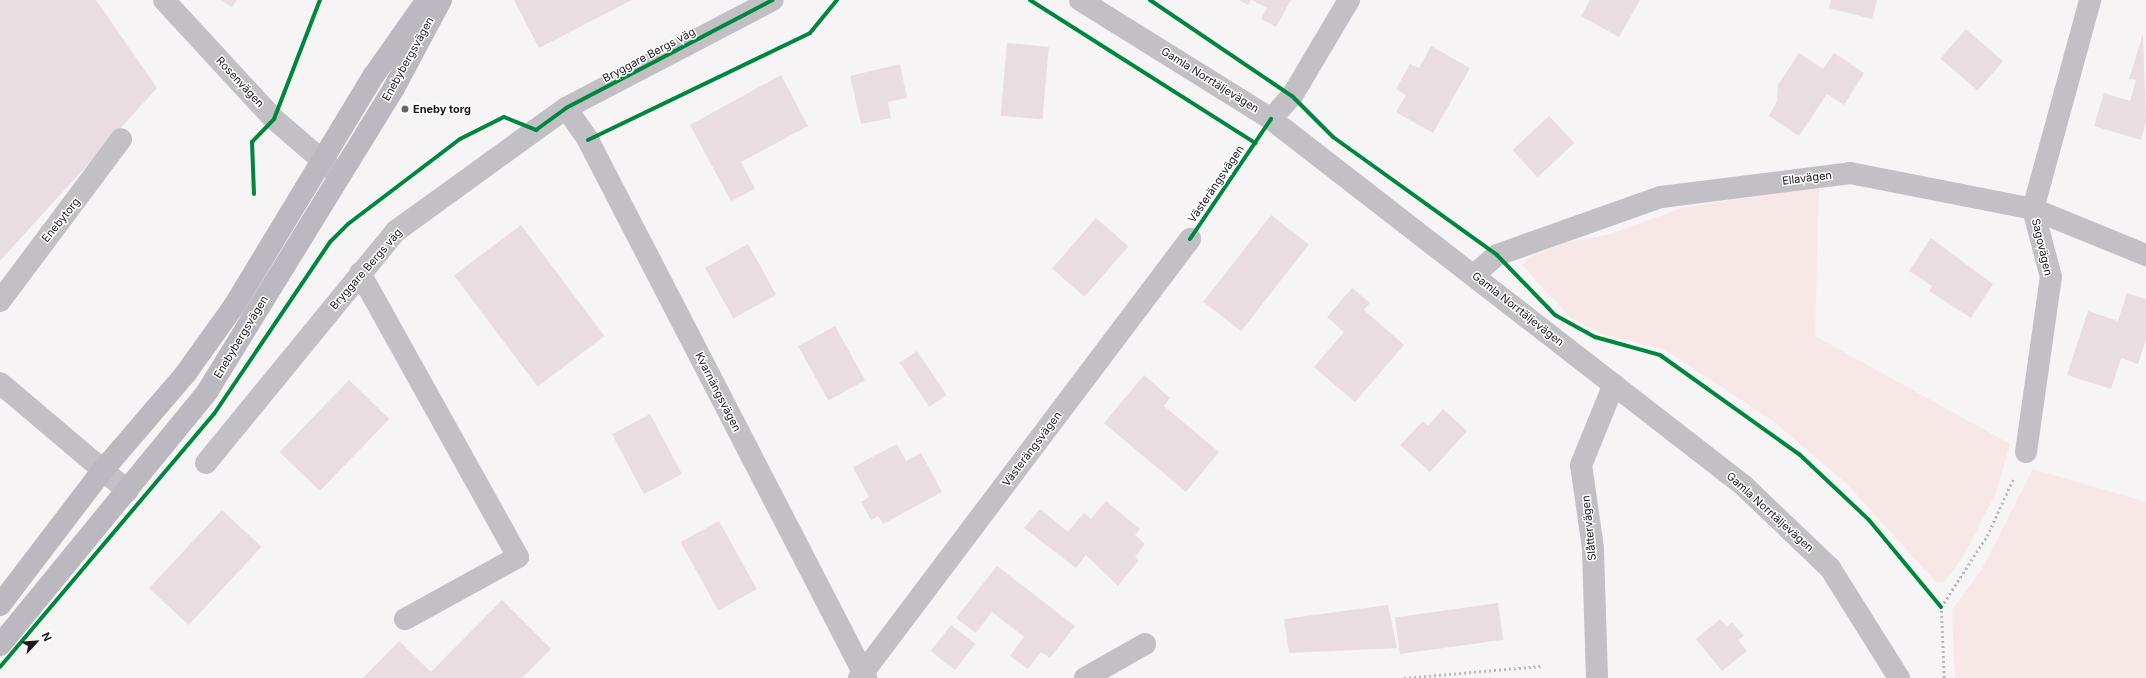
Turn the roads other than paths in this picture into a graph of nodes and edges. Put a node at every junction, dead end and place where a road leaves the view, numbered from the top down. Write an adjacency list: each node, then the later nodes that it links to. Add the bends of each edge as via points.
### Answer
1 (164, 0): 11 (street, Rosenvägen, via 274,119)
2 (427, 0): 11 (main road, Enebybergsvägen, via 374,75)
3 (441, 0): 12 (main road, Enebybergsvägen, via 394,88)
4 (773, 0): 8 (street, Bryggare Bergs väg)
5 (1080, 0): 9 (street, Gamla Norrtäljevägen)
6 (1349, 0): 9 (street, via 1292,96)
7 (2090, 0): 13 (street, Sagovägen)
8 (566, 108): 16 (street, Bryggare Bergs väg, via 396,231); 29 (street, Kvarnängsvägen, via 588,140)
9 (1271, 119): 17 (street, Gamla Norrtäljevägen)
10 (121, 139): 18 (street, Enebytorg)
11 (321, 160): 12 (street, Rosenvägen); 23 (main road, Enebybergsvägen, via 234,306 186,373)
12 (338, 175): 24 (main road, Enebybergsvägen, via 207,392)
13 (2033, 209): 15 (street, Ellavägen); 17 (street, Ellavägen, via 1850,173 1661,197 1497,256); 21 (street, Sagovägen, via 2051,277)
14 (1190, 239): 29 (street, Västerängsvägen)
15 (2146, 255)
16 (360, 273): 22 (street, Bryggare Bergs väg); 26 (street, via 518,557)
17 (1474, 275): 20 (street, Gamla Norrtäljevägen)
18 (0, 301)
19 (0, 382): 23 (street)
20 (1614, 384): 31 (street, Slåttervägen, via 1581,465 1593,548); 32 (street, Gamla Norrtäljevägen, via 1743,485 1830,568)
21 (2026, 452)
22 (206, 463)
23 (103, 470): 24 (street); 25 (main road, Enebybergsvägen)
24 (128, 491): 28 (main road, Enebybergsvägen)
25 (0, 605)
26 (405, 619)
27 (1145, 644): 30 (street)
28 (0, 645)
29 (863, 676)
30 (1085, 678)
31 (1597, 678)
32 (1899, 678)

